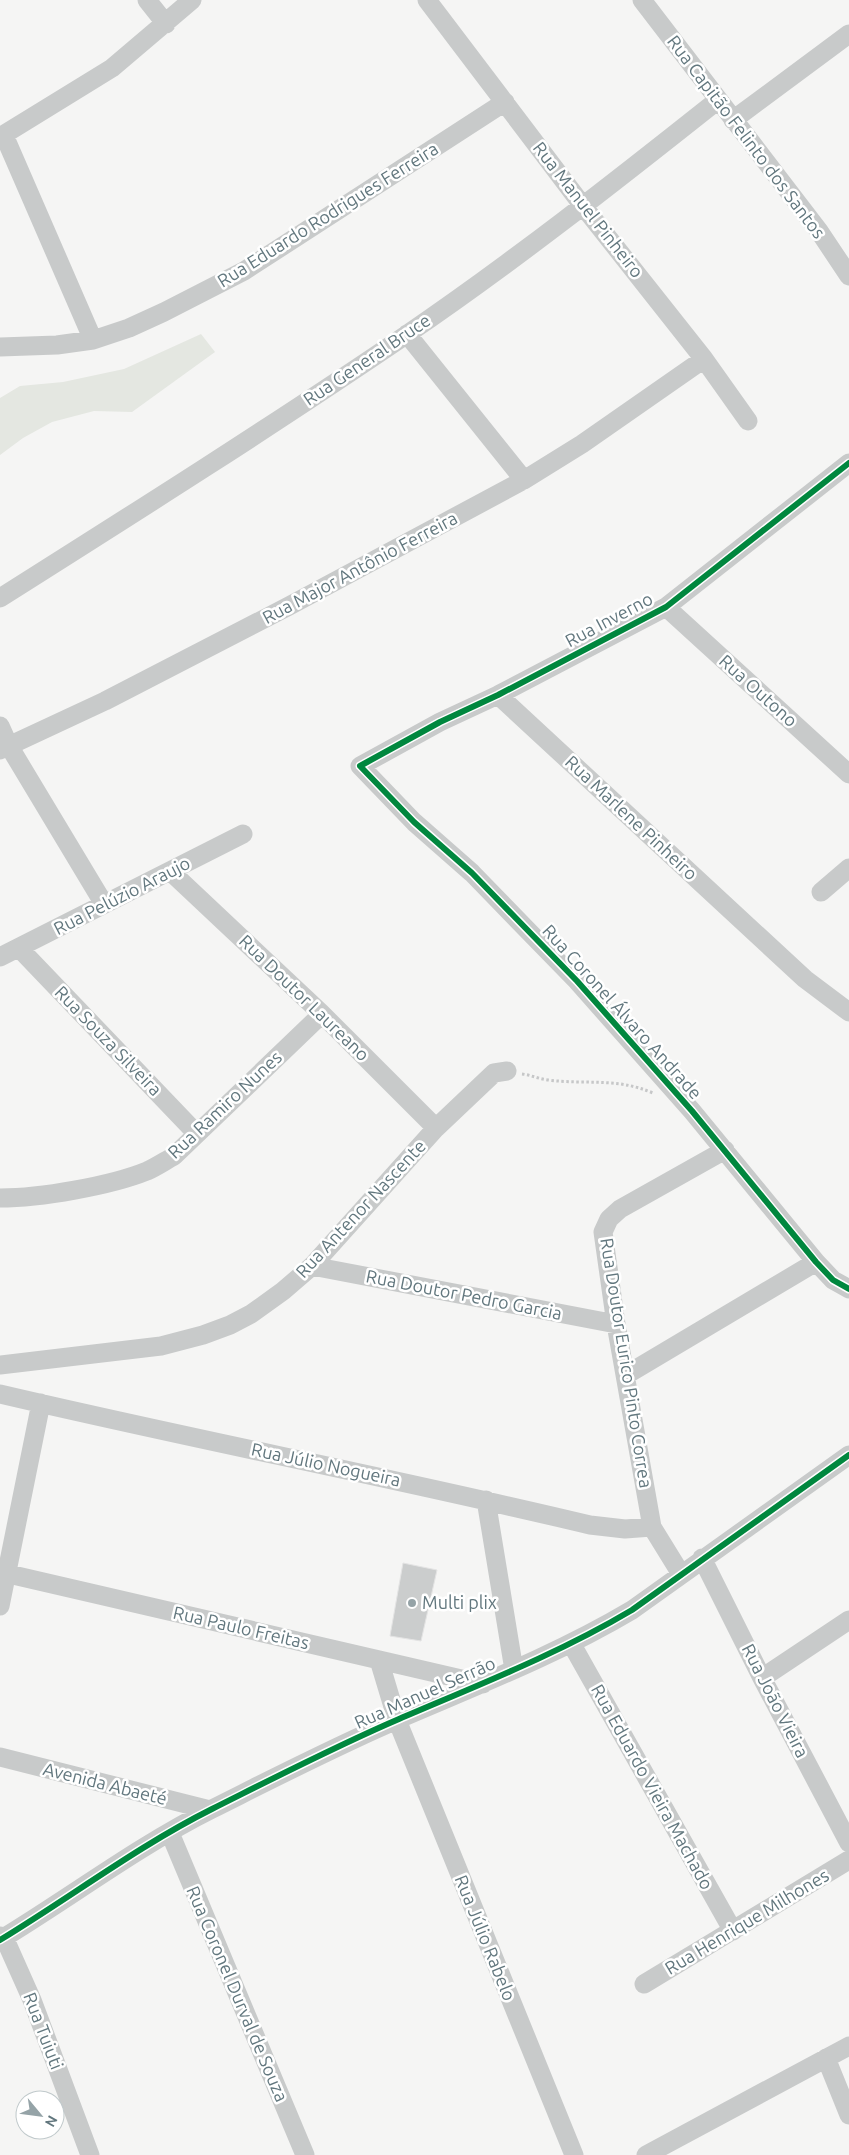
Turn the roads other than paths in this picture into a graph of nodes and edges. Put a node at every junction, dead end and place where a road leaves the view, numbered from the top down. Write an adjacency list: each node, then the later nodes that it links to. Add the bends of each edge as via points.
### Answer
1 (147, 0): 5 (street)
2 (192, 0): 5 (street)
3 (427, 0): 8 (street, Rua Manuel Pinheiro)
4 (642, 0): 7 (street, Rua Capitão Felinto dos Santos)
5 (166, 24): 10 (street, via 112,68)
6 (849, 34): 9 (street)
7 (718, 100): 9 (street, Rua Capitão Felinto dos Santos); 11 (street, Rua General Bruce)
8 (505, 102): 11 (street, Rua Manuel Pinheiro); 14 (street, Rua Eduardo Rodrigues Ferreira, via 244,271 156,316)
9 (733, 120): 12 (street, Rua Capitão Felinto dos Santos, via 819,231)
10 (2, 136): 14 (street)
11 (583, 206): 13 (street, Rua General Bruce); 16 (street, Rua Manuel Pinheiro)
12 (849, 276)
13 (407, 334): 19 (street); 20 (street, Rua General Bruce)
14 (93, 340): 15 (street, Rua Eduardo Rodrigues Ferreira)
15 (0, 347)
16 (704, 359): 17 (street, Rua Manuel Pinheiro); 19 (street, Rua Major Antônio Ferreira)
17 (748, 421)
18 (849, 463): 21 (street, Rua Inverno)
19 (524, 480): 24 (street, Rua Major Antônio Ferreira, via 289,606 105,701)
20 (0, 598)
21 (666, 607): 22 (street, Rua Inverno); 26 (street, Rua Outono)
22 (498, 695): 25 (street, Rua Inverno, via 440,722); 34 (street, Rua Marlene Pinheiro, via 765,942)
23 (0, 726): 24 (street)
24 (5, 748): 31 (street)
25 (360, 766): 39 (street, Rua Coronel Álvaro Andrade, via 414,822 472,873 577,981)
26 (849, 774)
27 (243, 834): 29 (street, Rua Pelúzio Araujo)
28 (849, 868): 30 (street)
29 (170, 871): 31 (street, Rua Pelúzio Araujo); 35 (street, Rua Doutor Laureano)
30 (821, 892)
31 (104, 904): 32 (street, Rua Pelúzio Araujo)
32 (19, 948): 33 (street, Rua Pelúzio Araujo); 38 (street, Rua Souza Silveira)
33 (0, 957)
34 (849, 1012)
35 (322, 1014): 37 (street, Rua Doutor Laureano); 38 (street, Rua Ramiro Nunes)
36 (507, 1071): 37 (street, Rua Antenor Nascente, via 494,1073)
37 (436, 1128): 42 (street, Rua Antenor Nascente)
38 (197, 1134): 40 (street, Rua Ramiro Nunes, via 174,1156 147,1171 110,1183)
39 (725, 1150): 41 (street, Rua Coronel Álvaro Andrade); 44 (street, Rua Doutor Eurico Pinto Correa, via 620,1209 609,1219 603,1232)
40 (0, 1198)
41 (816, 1262): 43 (street, Rua Coronel Álvaro Andrade, via 833,1280); 46 (street)
42 (312, 1266): 44 (street, Rua Doutor Pedro Garcia); 45 (street, Rua Antenor Nascente, via 251,1314 203,1335 161,1346)
43 (849, 1289)
44 (616, 1324): 46 (street, Rua Doutor Eurico Pinto Correa)
45 (0, 1366)
46 (626, 1375): 51 (street, Rua Doutor Eurico Pinto Correa)
47 (0, 1394): 48 (street, Rua Júlio Nogueira)
48 (41, 1403): 50 (street, Rua Júlio Nogueira); 53 (street)
49 (849, 1455): 52 (street, Rua Manuel Serrão)
50 (486, 1500): 51 (street, Rua Júlio Nogueira, via 590,1525 626,1529); 59 (street)
51 (652, 1527): 54 (street, Rua Doutor Eurico Pinto Correa)
52 (702, 1558): 54 (street, Rua Manuel Serrão); 60 (street, Rua João Vieira)
53 (4, 1573): 55 (street); 58 (street, Rua Paulo Freitas)
54 (681, 1574): 57 (street, Rua Manuel Serrão, via 632,1610)
55 (0, 1606)
56 (849, 1620): 60 (street)
57 (572, 1643): 59 (street, Rua Manuel Serrão); 68 (street, Rua Eduardo Vieira Machado)
58 (379, 1660): 61 (street, Rua Paulo Freitas); 62 (street, Rua Júlio Rabelo)
59 (514, 1670): 61 (street, Rua Manuel Serrão)
60 (762, 1678): 66 (street, Rua João Vieira)
61 (482, 1684): 62 (street, Rua Manuel Serrão)
62 (397, 1720): 64 (street, Rua Manuel Serrão); 77 (street, Rua Júlio Rabelo)
63 (0, 1757): 64 (street, Avenida Abaeté)
64 (210, 1810): 65 (street, Rua Manuel Serrão)
65 (170, 1833): 69 (street, Rua Manuel Serrão); 76 (street, Rua Coronel Durval de Souza)
66 (849, 1843)
67 (849, 1860): 68 (street, Rua Henrique Milhones)
68 (733, 1931): 70 (street, Rua Henrique Milhones)
69 (1, 1938): 75 (street, Rua Tuiuti, via 32,2000)
70 (644, 1984)
71 (849, 2046): 72 (street)
72 (826, 2058): 73 (street); 74 (street)
73 (849, 2115)
74 (680, 2147): 78 (street)
75 (90, 2155)
76 (305, 2155)
77 (574, 2155)
78 (646, 2155)

